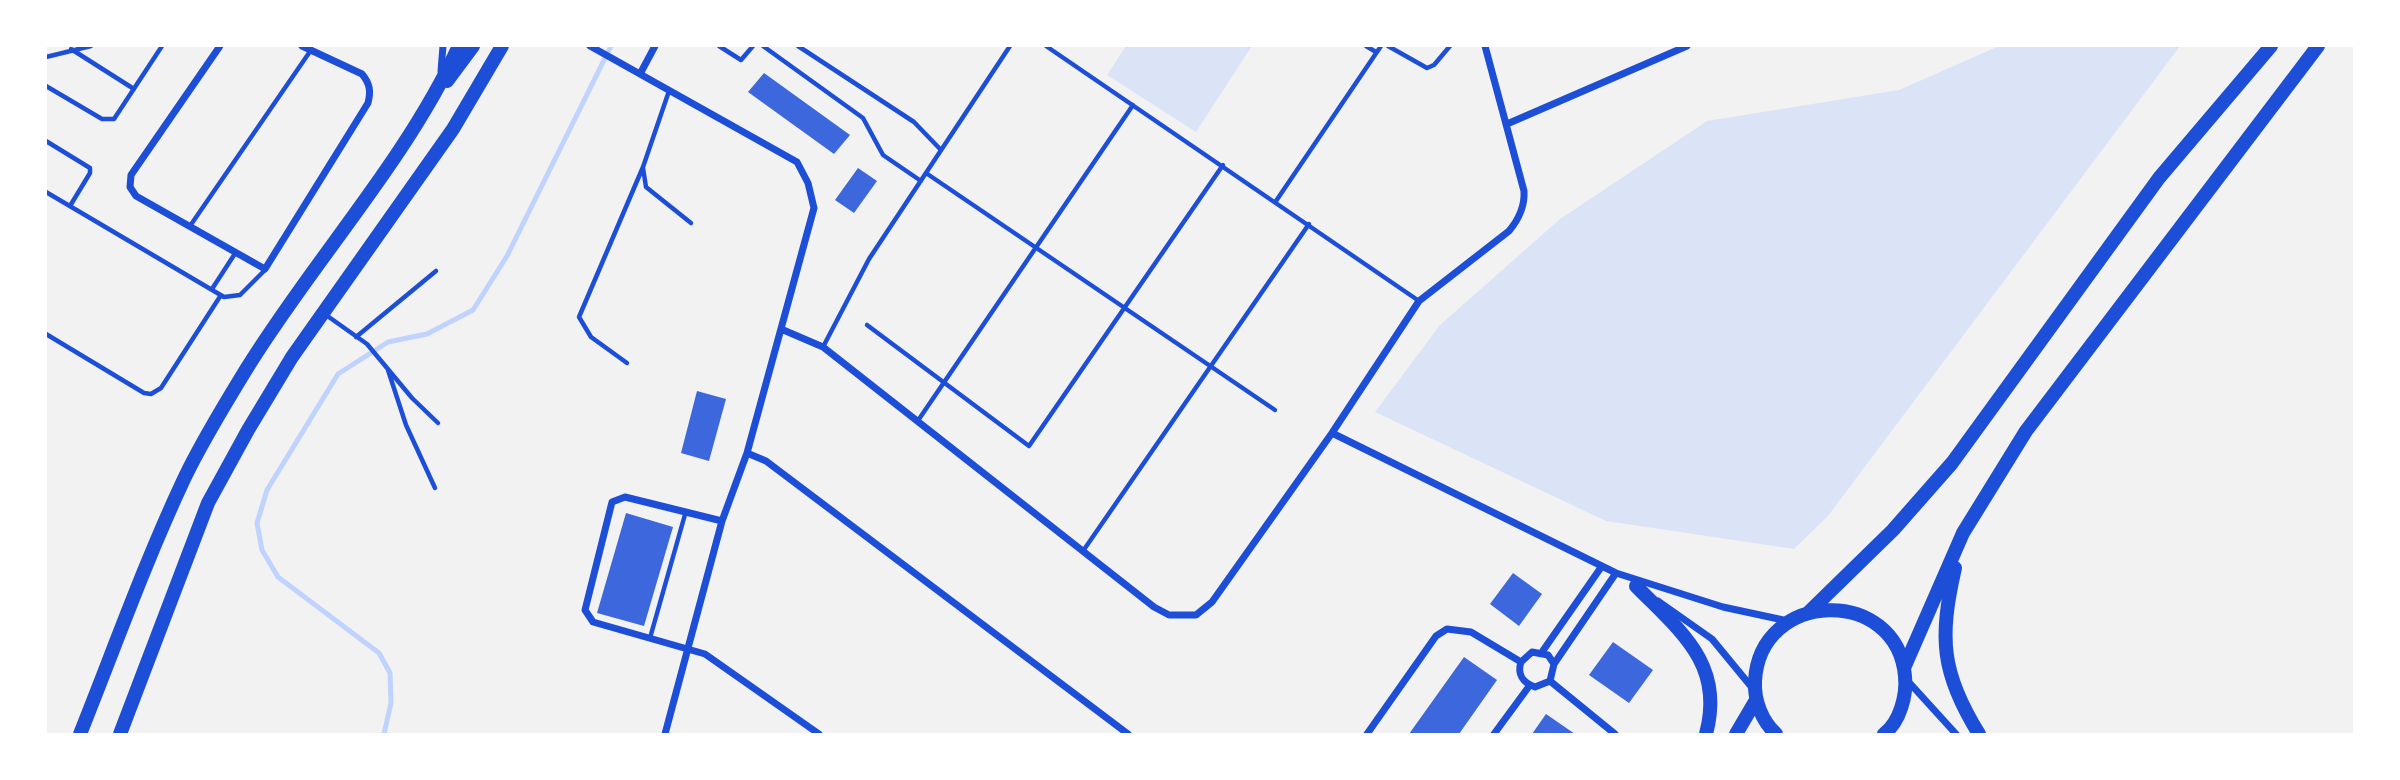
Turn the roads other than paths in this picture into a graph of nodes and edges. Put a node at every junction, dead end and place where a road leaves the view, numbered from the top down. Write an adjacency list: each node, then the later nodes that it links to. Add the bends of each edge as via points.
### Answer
1 (91, 46): 25 (lane)
2 (162, 46): 31 (lane)
3 (220, 46): 47 (street, via 130,180 136,196)
4 (302, 46): 26 (street)
5 (443, 46): 33 (street)
6 (459, 46): 33 (main road)
7 (473, 46): 33 (main road)
8 (502, 46): 56 (main road, via 453,129)
9 (590, 46): 29 (street)
10 (656, 46): 29 (street)
11 (719, 46): 12 (lane, via 741,60)
12 (752, 46)
13 (763, 46): 41 (lane, via 863,118 883,155)
14 (798, 46): 37 (lane, via 914,122)
15 (1010, 46): 37 (lane)
16 (1046, 46): 34 (lane)
17 (1366, 46): 27 (lane)
18 (1381, 46): 27 (lane)
19 (1388, 46): 20 (lane, via 1427,68)
20 (1450, 46)
21 (1485, 46): 35 (street)
22 (1687, 46): 35 (street)
23 (2271, 46): 79 (main road, via 2158,178 1952,463 1893,530)
24 (2318, 46): 74 (main road, via 2026,431)
25 (71, 49): 28 (lane); 31 (lane)
26 (311, 50): 47 (lane); 50 (street, via 362,74 368,82 368,103)
27 (1376, 52): 43 (lane)
28 (46, 57)
29 (640, 74): 32 (street)
30 (46, 86): 31 (lane, via 108,120)
31 (134, 89)
32 (669, 90): 39 (lane); 58 (street, via 797,162 808,183 814,208)
33 (437, 93): 90 (main road, via 248,366 208,434 168,516)
34 (1133, 105): 38 (lane); 48 (lane)
35 (1507, 124): 54 (street, via 1524,191 1517,222)
36 (46, 141): 44 (lane, via 90,168)
37 (941, 150): 40 (lane)
38 (1223, 165): 43 (lane); 55 (lane)
39 (643, 167): 45 (lane, via 646,187); 62 (lane, via 579,317 590,337)
40 (926, 173): 41 (lane); 48 (lane)
41 (921, 181): 61 (lane, via 869,259)
42 (46, 192): 44 (lane)
43 (1276, 201): 46 (lane)
44 (70, 206): 52 (lane)
45 (691, 223)
46 (1310, 224): 54 (lane); 64 (lane)
47 (190, 226): 49 (street)
48 (1036, 248): 55 (lane); 65 (lane)
49 (236, 253): 50 (street); 52 (lane)
50 (265, 269): 53 (lane, via 240,295)
51 (436, 271): 60 (lane)
52 (212, 289): 53 (lane)
53 (221, 295): 59 (lane, via 161,388 151,394)
54 (1419, 301): 69 (street)
55 (1125, 308): 64 (lane); 65 (lane, via 1029,446)
56 (323, 313): 60 (lane); 91 (main road, via 279,378 208,503)
57 (867, 325): 65 (lane)
58 (781, 329): 61 (street); 70 (street)
59 (46, 334)
60 (356, 337): 63 (lane)
61 (823, 347): 68 (street)
62 (627, 363)
63 (386, 366): 67 (lane); 71 (lane)
64 (1211, 366): 66 (lane); 75 (lane)
65 (944, 383): 68 (lane)
66 (1275, 410)
67 (438, 423)
68 (917, 423): 75 (street)
69 (1332, 433): 75 (street, via 1212,602 1196,615 1169,615 1154,607); 76 (street)
70 (747, 453): 73 (street); 94 (street, via 766,461)
71 (435, 488)
72 (686, 510): 73 (street); 81 (lane); 81 (street, via 625,497 612,502 584,610 593,622)
73 (722, 522): 82 (street)
74 (1963, 533): 86 (main road); 103 (main road, via 1946,604 1944,654 1960,704)
75 (1083, 551)
76 (1602, 566): 77 (street); 83 (street)
77 (1618, 574): 78 (street); 80 (street, via 1723,607); 85 (street)
78 (1636, 586): 89 (street, via 1699,628 1726,653); 98 (main road, via 1689,640 1702,661 1711,699)
79 (1809, 612): 80 (main road); 86 (main road, via 1833,609 1858,614 1879,626 1895,645)
80 (1789, 621): 89 (main road, via 1762,651)
81 (650, 638): 82 (street)
82 (689, 649): 92 (street); 93 (street, via 705,654)
83 (1542, 652): 84 (street, via 1532,652); 85 (street)
84 (1521, 662): 88 (street, via 1520,673); 95 (street, via 1471,632 1447,629 1436,636)
85 (1554, 664): 87 (street)
86 (1905, 673): 101 (main road, via 1902,706); 102 (street)
87 (1550, 681): 88 (street, via 1541,687); 97 (street)
88 (1530, 685): 96 (street)
89 (1755, 696): 99 (main road); 100 (main road, via 1768,727)
90 (80, 734)
91 (120, 734)
92 (665, 734)
93 (819, 734)
94 (1128, 734)
95 (1367, 734)
96 (1494, 734)
97 (1615, 734)
98 (1706, 734)
99 (1736, 734)
100 (1776, 734)
101 (1884, 734)
102 (1956, 734)
103 (1979, 734)

